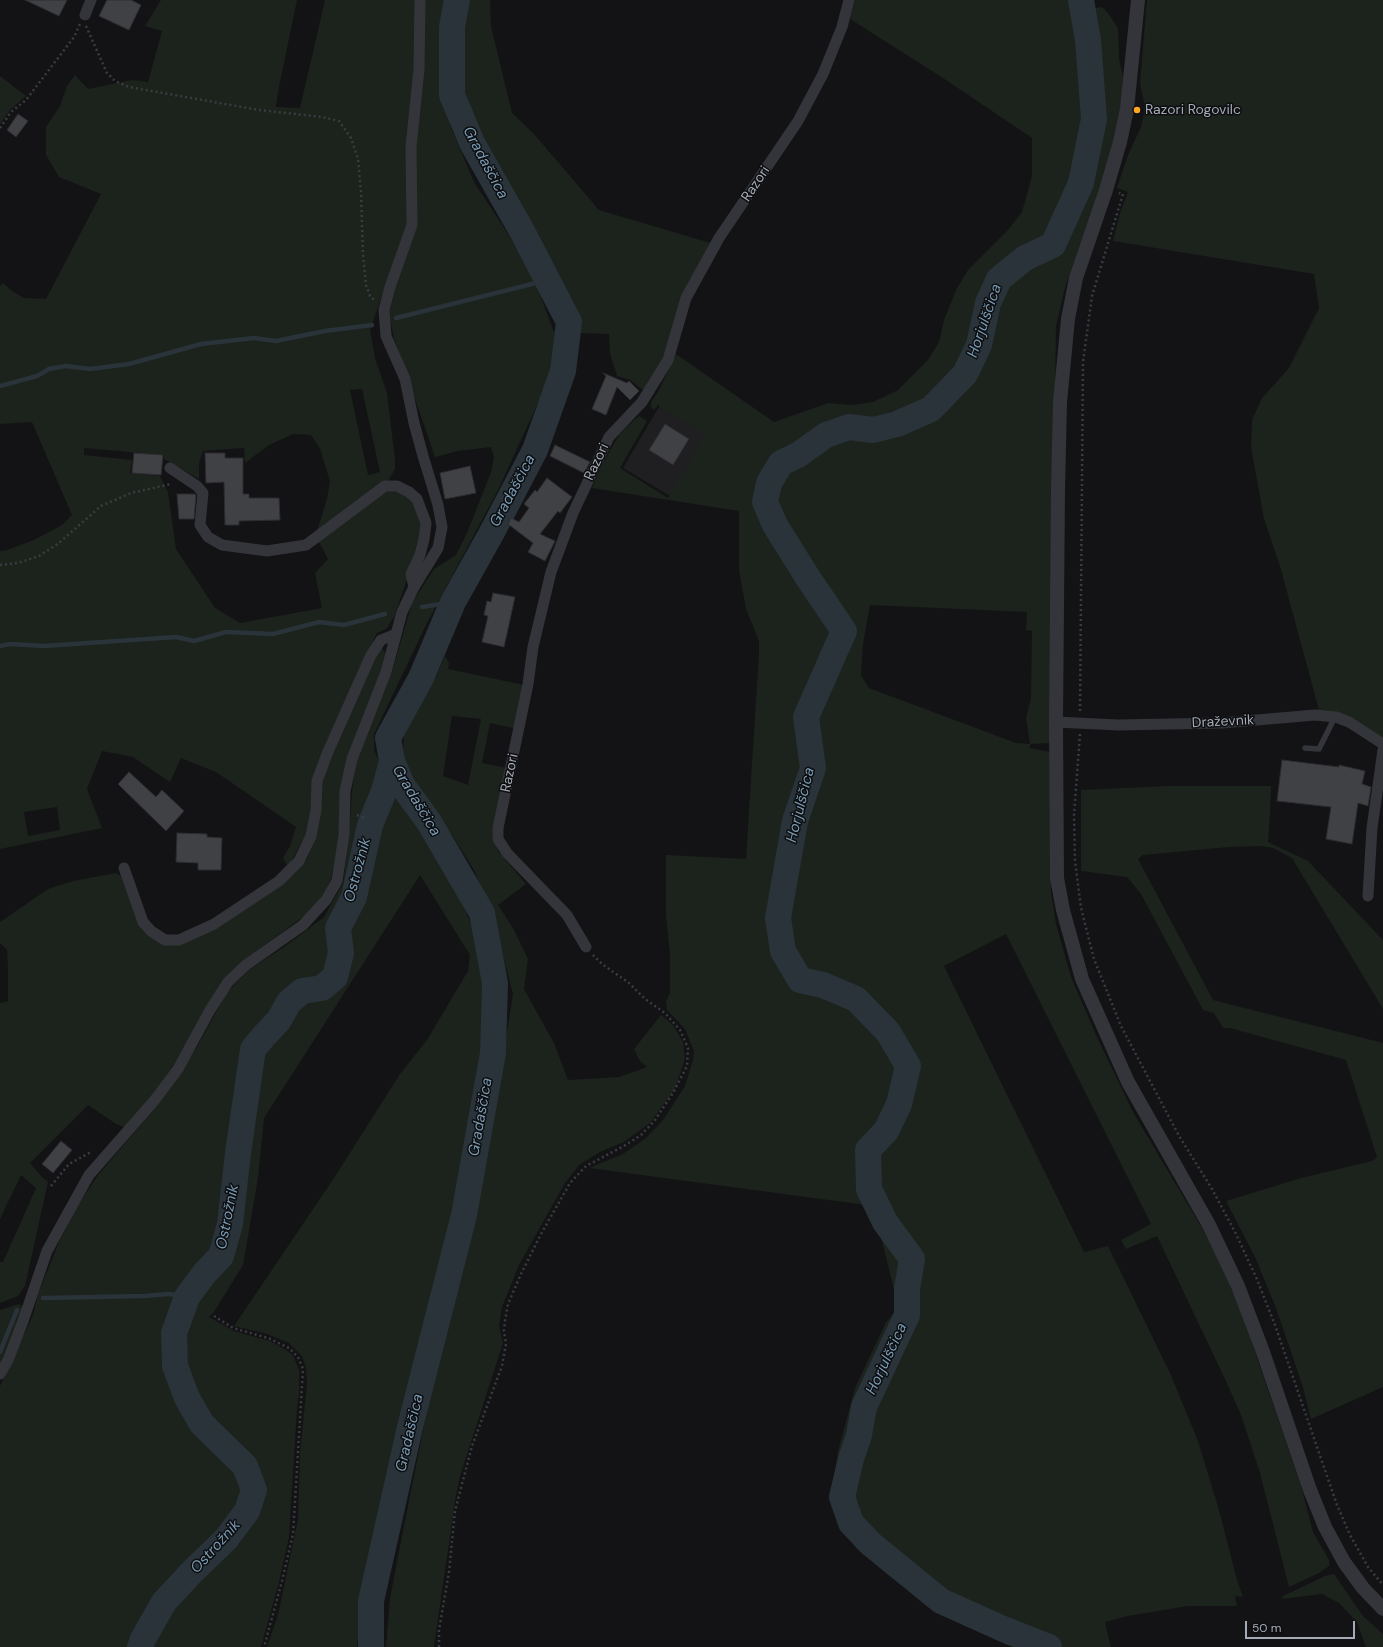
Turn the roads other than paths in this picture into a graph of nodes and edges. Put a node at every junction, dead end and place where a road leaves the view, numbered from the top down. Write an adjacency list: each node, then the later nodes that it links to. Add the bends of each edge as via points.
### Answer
1 (91, 0): 5 (street)
2 (420, 0): 7 (street, via 419,69 411,147 412,225 384,310 386,336 405,379 414,423 442,526 438,548)
3 (848, 0): 16 (street, Razori, via 842,27 823,74 798,122 719,238 686,298 668,360 642,402 609,437 573,514 551,572 533,647 498,839 507,853 567,915)
4 (1138, 0): 10 (street, via 1127,109 1120,142 1076,278 1068,318 1060,402)
5 (85, 15)
6 (170, 468): 7 (street, via 203,493 200,525 208,537 222,545 267,551 306,545 385,486 397,486 417,499 426,524 420,555 411,574)
7 (414, 588): 8 (street, via 402,612)
8 (396, 634): 14 (street, via 381,640 371,655 317,781 316,810 311,836 299,861 279,881 214,924 179,940 165,940 143,922); 17 (street, via 386,672 352,758 345,791 344,835 337,881 326,900 303,925 246,965 228,982 178,1069 154,1101 89,1174 47,1252 24,1321)
9 (1336, 717): 10 (street, Draževnik, via 1315,715 1222,723 1118,725); 11 (street, Draževnik, via 1349,722); 12 (lane, via 1319,750)
10 (1056, 722): 18 (street, via 1057,878 1082,979 1128,1082 1209,1225 1238,1286 1325,1527 1344,1562)
11 (1383, 744)
12 (1305, 748)
13 (1383, 750): 15 (street, via 1372,828)
14 (124, 868)
15 (1368, 896)
16 (586, 947)
17 (0, 1374)
18 (1383, 1609)

